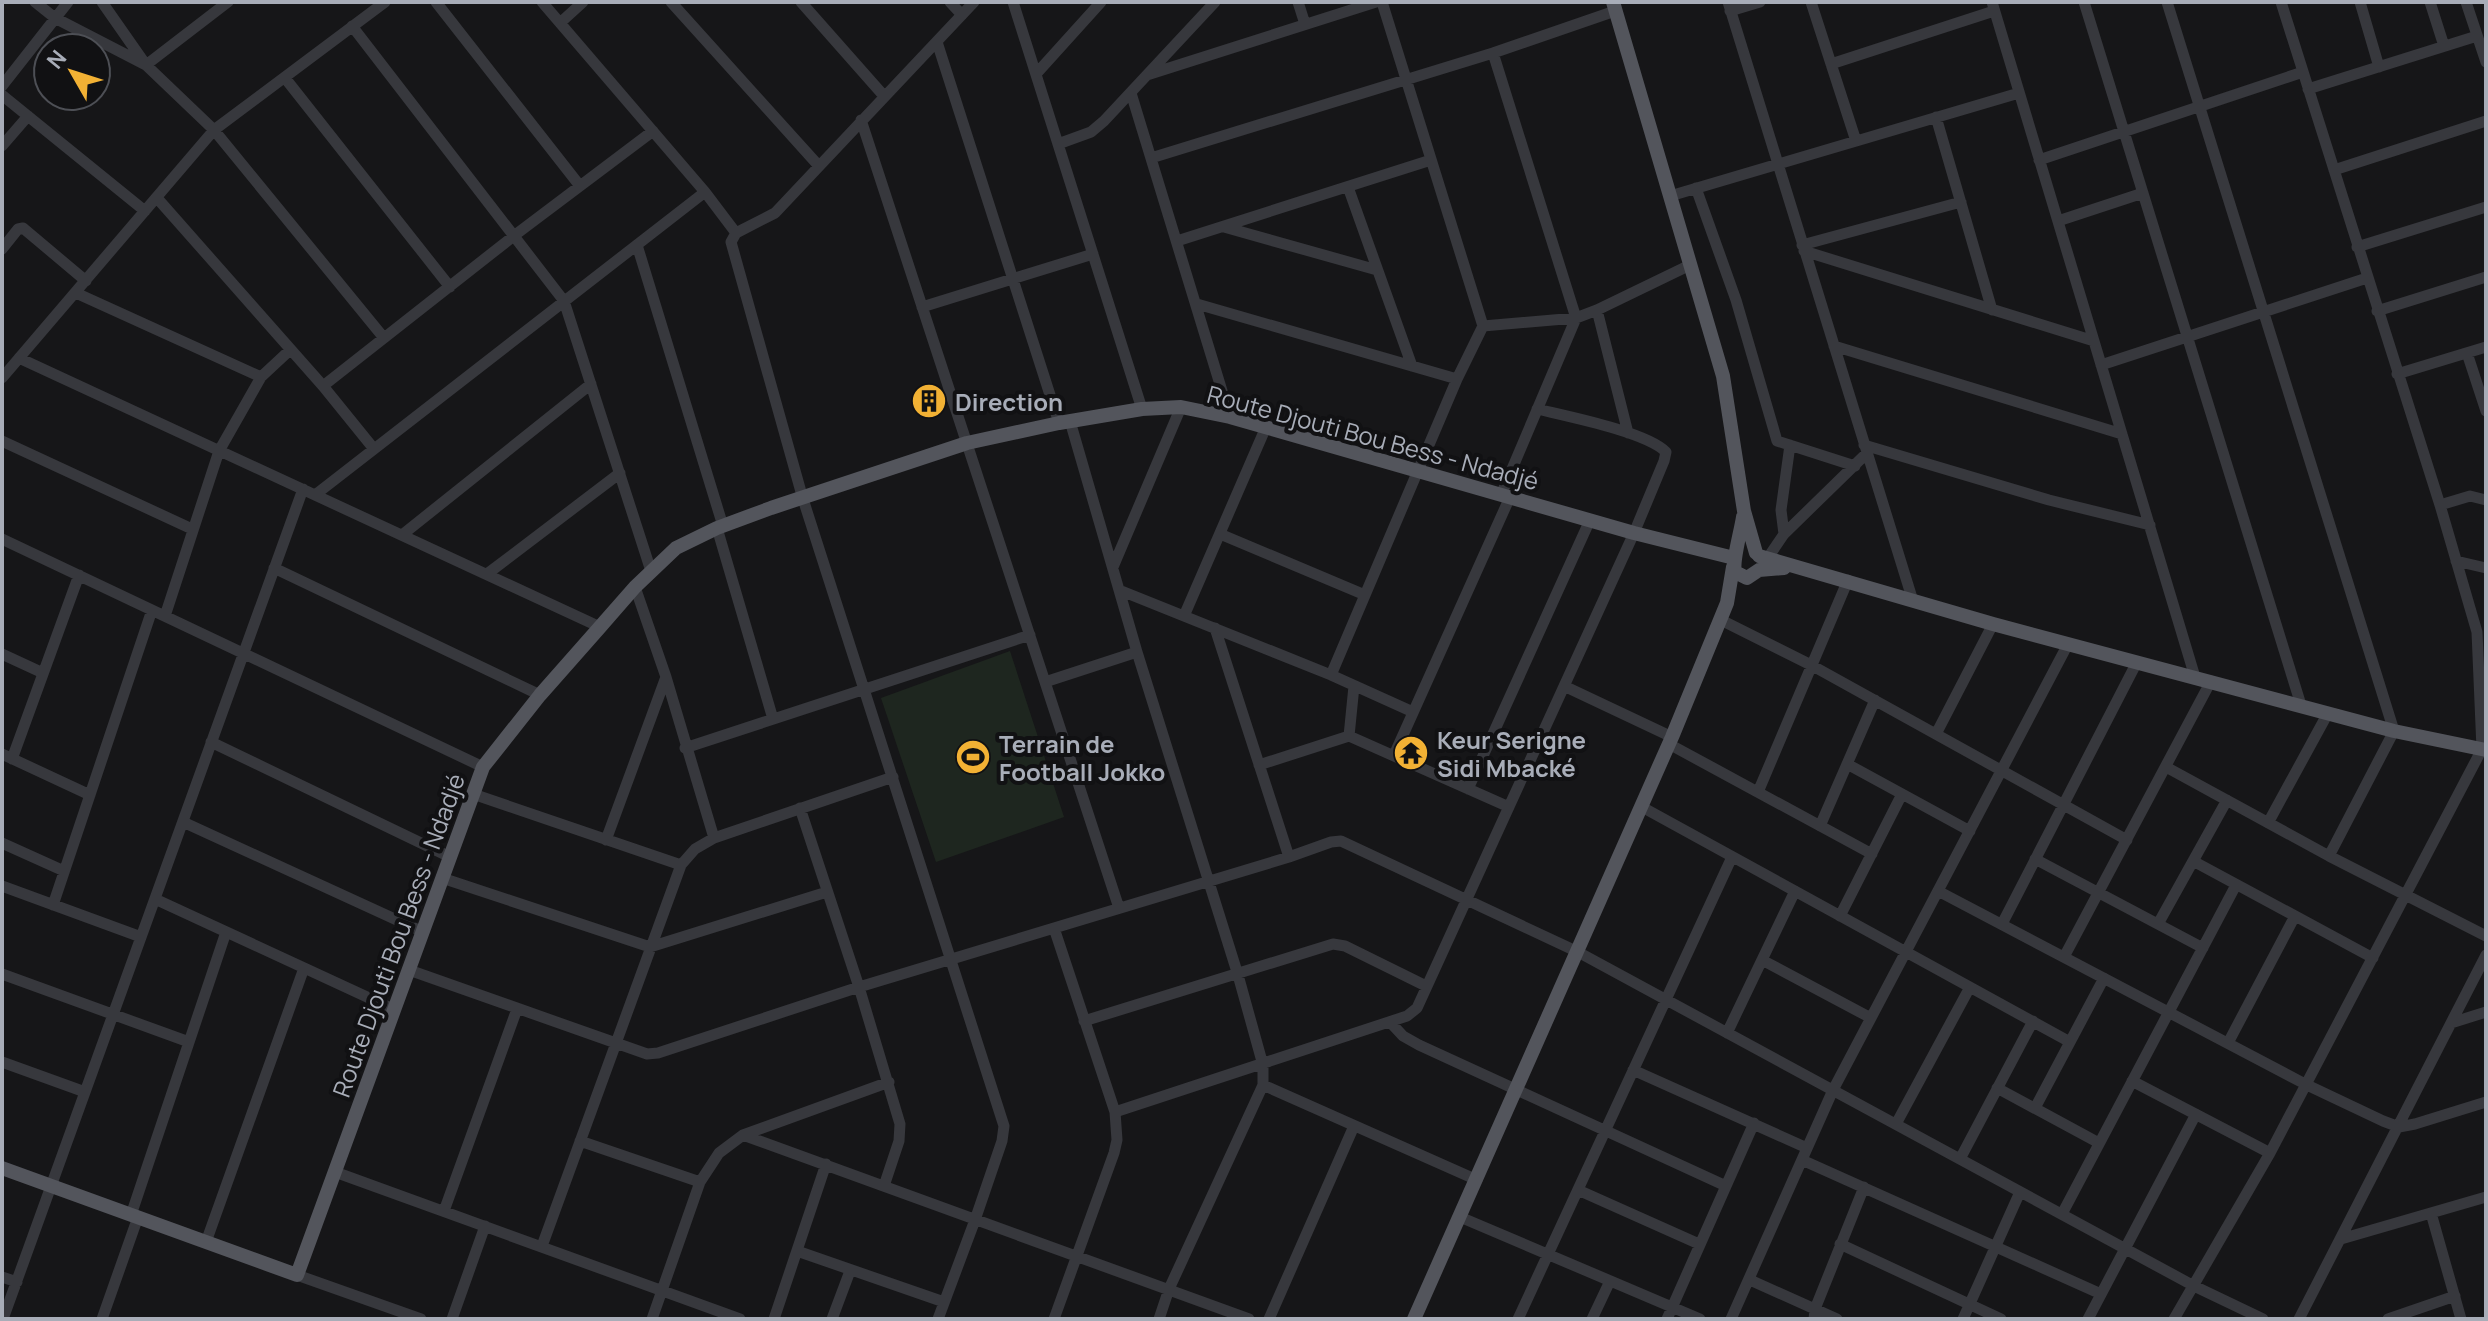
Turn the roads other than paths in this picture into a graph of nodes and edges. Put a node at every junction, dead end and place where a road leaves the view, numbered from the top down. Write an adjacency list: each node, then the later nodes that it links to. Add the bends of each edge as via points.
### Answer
1 (35, 2): 31 (street)
2 (68, 2): 31 (street)
3 (102, 2): 41 (street)
4 (228, 2): 41 (street)
5 (385, 2): 34 (street)
6 (436, 2): 71 (street)
7 (542, 2): 32 (street)
8 (583, 2): 32 (street)
9 (671, 2): 69 (street)
10 (801, 2): 53 (street)
11 (950, 2): 30 (street)
12 (974, 2): 30 (street)
13 (1013, 2): 44 (street)
14 (1101, 2): 44 (street)
15 (1213, 2): 45 (street)
16 (1298, 2): 33 (street)
17 (1376, 2): 33 (street)
18 (1382, 2): 47 (street)
19 (1760, 2): 28 (street)
20 (1811, 2): 40 (street)
21 (2084, 2): 61 (street)
22 (2167, 2): 54 (street)
23 (2281, 2): 43 (street)
24 (2360, 2): 42 (street)
25 (2430, 2): 37 (street)
26 (2466, 2): 35 (street)
27 (1614, 7): 38 (street); 76 (main road)
28 (1729, 7): 68 (street)
29 (1993, 7): 40 (street); 51 (street)
30 (962, 15): 36 (street)
31 (55, 18): 41 (street); 48 (street)
32 (560, 23): 60 (street)
33 (1305, 24): 45 (street)
34 (352, 26): 46 (street); 84 (street)
35 (2477, 36): 37 (street); 39 (street)
36 (937, 42): 53 (street); 95 (street)
37 (2444, 46): 42 (street)
38 (1493, 53): 47 (street); 106 (street)
39 (2486, 62)
40 (1831, 64): 62 (street)
41 (146, 65): 59 (street)
42 (2379, 67): 49 (street)
43 (2303, 72): 49 (street); 54 (street)
44 (1036, 74): 63 (street)
45 (1147, 75): 50 (street)
46 (285, 78): 59 (street); 97 (street)
47 (1406, 79): 65 (street); 66 (street)
48 (2, 86)
49 (2308, 89): 70 (street)
50 (1131, 93): 63 (street, via 1098,127); 65 (street)
51 (2019, 93): 56 (street); 67 (street)
52 (2, 95): 55 (street)
53 (884, 96): 57 (street)
54 (2199, 105): 61 (street); 105 (street)
55 (28, 116): 64 (street); 80 (street)
56 (1936, 117): 62 (street); 78 (street)
57 (861, 120): 69 (street); 101 (street)
58 (2486, 121): 70 (street)
59 (214, 130): 77 (street); 109 (street)
60 (653, 131): 71 (street); 74 (street)
61 (2123, 131): 67 (street); 75 (street)
62 (1856, 141): 68 (street)
63 (1058, 144): 90 (street)
64 (2, 146)
65 (1151, 158): 85 (street)
66 (1431, 160): 72 (street); 107 (street)
67 (2039, 160): 81 (street)
68 (1777, 164): 73 (street); 88 (street)
69 (818, 165): 83 (street, via 775,213)
70 (2334, 170): 87 (street)
71 (580, 186): 84 (street)
72 (1348, 187): 82 (street); 92 (street)
73 (1696, 188): 76 (street); 135 (street, via 1736,300 1775,437)
74 (705, 192): 83 (street); 86 (street)
75 (2143, 193): 81 (street); 108 (street)
76 (1670, 196): 91 (main road)
77 (157, 198): 80 (street); 113 (street)
78 (1961, 202): 88 (street); 103 (street)
79 (2486, 207): 87 (street)
80 (145, 211): 96 (street)
81 (2058, 221): 110 (street)
82 (1223, 227): 85 (street); 92 (street)
83 (736, 233): 147 (street, via 731,242)
84 (515, 235): 97 (street); 99 (street)
85 (1177, 241): 100 (street)
86 (637, 245): 99 (street); 153 (street)
87 (2357, 247): 94 (street)
88 (1803, 248): 103 (street); 111 (street)
89 (2, 249): 96 (street, via 23,228)
90 (1093, 254): 95 (street); 125 (street)
91 (1690, 265): 102 (street); 150 (main road, via 1723,376)
92 (1377, 270): 117 (street)
93 (2486, 277): 104 (street)
94 (2367, 278): 104 (street); 105 (street)
95 (1014, 279): 101 (street); 129 (street)
96 (86, 281): 98 (street)
97 (450, 287): 109 (street)
98 (76, 293): 115 (street); 119 (street)
99 (564, 301): 122 (street); 136 (street)
100 (1197, 304): 117 (street); 128 (street)
101 (922, 307): 134 (street)
102 (1597, 310): 106 (street); 131 (street)
103 (1992, 310): 110 (street)
104 (2377, 311): 118 (street)
105 (2264, 312): 108 (street); 205 (street)
106 (1576, 318): 107 (street); 126 (street)
107 (1483, 326): 121 (street)
108 (2187, 337): 116 (street); 201 (street)
109 (384, 338): 123 (street)
110 (2094, 341): 116 (street)
111 (1834, 346): 132 (street); 137 (street)
112 (2486, 347): 114 (street)
113 (290, 350): 119 (street); 123 (street)
114 (2467, 353): 118 (street); 127 (street)
115 (19, 358): 120 (street); 138 (street)
116 (2101, 365): 132 (street)
117 (1412, 366): 121 (street)
118 (2397, 374): 149 (street)
119 (261, 377): 138 (street)
120 (2, 378)
121 (1457, 379): 140 (street)
122 (591, 384): 141 (street); 158 (street)
123 (323, 386): 136 (street)
124 (1181, 407): 125 (main road, Route Djouti Bou Bess - Ndadjé); 128 (main road, Route Djouti Bou Bess - Ndadjé); 163 (street)
125 (1142, 409): 129 (main road, Route Djouti Bou Bess - Ndadjé)
126 (1537, 409): 131 (street); 145 (street)
127 (2486, 411)
128 (1230, 417): 130 (main road, Route Djouti Bou Bess - Ndadjé)
129 (1065, 422): 134 (main road, Route Djouti Bou Bess - Ndadjé); 163 (street)
130 (1266, 427): 140 (main road, Route Djouti Bou Bess - Ndadjé); 156 (street)
131 (1628, 433): 155 (street, via 1666,452)
132 (2122, 434): 152 (street)
133 (2, 441): 154 (street)
134 (967, 443): 147 (main road, Route Djouti Bou Bess - Ndadjé); 183 (street)
135 (1790, 445): 139 (street); 157 (street, via 1781,510)
136 (374, 449): 144 (street)
137 (1866, 449): 139 (street); 152 (street); 173 (street)
138 (219, 451): 142 (street); 154 (street)
139 (1855, 466): 157 (street)
140 (1418, 471): 145 (main road, Route Djouti Bou Bess - Ndadjé); 172 (street)
141 (620, 473): 166 (street); 167 (street)
142 (303, 489): 144 (street); 164 (street)
143 (2486, 490): 146 (street)
144 (315, 495): 158 (street)
145 (1505, 496): 151 (main road, Route Djouti Bou Bess - Ndadjé); 202 (street)
146 (2470, 496): 148 (street); 149 (street)
147 (803, 499): 153 (main road, Route Djouti Bou Bess - Ndadjé); 198 (street)
148 (2486, 500)
149 (2440, 505): 161 (street)
150 (1744, 511): 160 (main road); 162 (main road)
151 (1590, 520): 155 (main road, Route Djouti Bou Bess - Ndadjé); 220 (street)
152 (2150, 525): 193 (street)
153 (720, 527): 166 (main road, Route Djouti Bou Bess - Ndadjé, via 676,548); 204 (street)
154 (192, 529): 176 (street)
155 (1634, 533): 160 (main road, Route Djouti Bou Bess - Ndadjé); 197 (street)
156 (1220, 534): 172 (street); 177 (street)
157 (1784, 534): 162 (street)
158 (402, 535): 167 (street)
159 (2, 539): 168 (street)
160 (1735, 560): 162 (main road, via 1746,550); 162 (main road, via 1738,575); 174 (main road)
161 (2456, 561): 165 (street); 182 (street)
162 (1758, 563): 169 (main road); 174 (main road)
163 (1113, 567): 171 (street)
164 (274, 568): 186 (street); 199 (street)
165 (2486, 568)
166 (651, 571): 170 (main road, Route Djouti Bou Bess - Ndadjé)
167 (487, 574): 180 (street)
168 (79, 575): 175 (street); 190 (street)
169 (1848, 580): 173 (main road); 189 (street)
170 (635, 587): 180 (main road, Route Djouti Bou Bess - Ndadjé); 192 (street)
171 (1119, 590): 177 (street); 185 (street)
172 (1365, 595): 191 (street)
173 (1913, 601): 179 (main road)
174 (1727, 603): 178 (main road)
175 (152, 610): 176 (street); 224 (street)
176 (165, 616): 186 (street)
177 (1184, 616): 181 (street)
178 (1721, 620): 189 (street); 208 (main road)
179 (1993, 624): 184 (main road); 206 (street)
180 (600, 627): 199 (main road, Route Djouti Bou Bess - Ndadjé)
181 (1215, 628): 191 (street); 215 (street)
182 (2482, 633): 211 (street)
183 (1030, 635): 195 (street); 198 (street)
184 (2068, 644): 188 (main road); 218 (street)
185 (1137, 652): 195 (street); 248 (street)
186 (243, 653): 209 (street); 216 (street)
187 (2, 654): 190 (street)
188 (2137, 662): 193 (main road); 226 (street)
189 (1811, 665): 200 (street); 221 (street)
190 (43, 673): 213 (street)
191 (1331, 675): 196 (street)
192 (666, 677): 210 (street); 235 (street)
193 (2195, 677): 194 (main road)
194 (2211, 681): 201 (main road); 217 (street)
195 (1045, 682): 259 (street)
196 (1354, 686): 202 (street); 207 (street)
197 (1564, 686): 208 (street); 227 (street)
198 (864, 689): 204 (street); 219 (street)
199 (540, 695): 216 (main road, Route Djouti Bou Bess - Ndadjé)
200 (1875, 700): 206 (street); 214 (street)
201 (2301, 705): 203 (main road)
202 (1413, 712): 212 (street)
203 (2328, 713): 205 (main road); 231 (street)
204 (773, 719): 210 (street)
205 (2394, 731): 211 (main road); 239 (street)
206 (1936, 734): 218 (street)
207 (1349, 736): 212 (street); 215 (street)
208 (1670, 740): 221 (street); 228 (main road)
209 (211, 742): 230 (street); 240 (street)
210 (685, 748): 234 (street)
211 (2484, 750): 255 (street)
212 (1394, 755): 220 (street)
213 (7, 756): 224 (street)
214 (1847, 764): 223 (street); 232 (street)
215 (1259, 765): 241 (street)
216 (483, 767): 222 (main road, Route Djouti Bou Bess - Ndadjé)
217 (2166, 767): 225 (street); 236 (street)
218 (2002, 771): 226 (street); 233 (street)
219 (893, 777): 229 (street); 276 (street)
220 (1468, 789): 227 (street)
221 (1758, 792): 232 (street)
222 (473, 794): 235 (street); 240 (main road, Route Djouti Bou Bess - Ndadjé)
223 (1902, 794): 233 (street); 238 (street)
224 (90, 795): 246 (street)
225 (2227, 800): 231 (street); 244 (street)
226 (2063, 805): 236 (street); 243 (street)
227 (1509, 807): 257 (street)
228 (1642, 807): 242 (street); 271 (main road)
229 (800, 808): 234 (street); 253 (street)
230 (183, 822): 256 (street); 266 (street)
231 (2268, 823): 239 (street)
232 (1820, 826): 238 (street)
233 (1970, 831): 252 (street)
234 (714, 838): 245 (street)
235 (606, 840): 245 (street)
236 (2127, 840): 254 (street)
237 (2, 843): 246 (street)
238 (1872, 854): 260 (street)
239 (2329, 856): 255 (street)
240 (450, 857): 247 (main road, Route Djouti Bou Bess - Ndadjé)
241 (1289, 857): 248 (street); 257 (street, via 1341,841)
242 (1732, 857): 251 (street); 286 (street)
243 (2035, 859): 254 (street); 262 (street)
244 (2193, 861): 249 (street); 263 (street)
245 (681, 865): 269 (street)
246 (64, 871): 258 (street)
247 (442, 878): 266 (main road, Route Djouti Bou Bess - Ndadjé); 269 (street)
248 (1209, 881): 259 (street); 281 (street)
249 (2236, 885): 261 (street); 270 (street)
250 (2, 886): 258 (street)
251 (1795, 891): 260 (street); 277 (street)
252 (1938, 891): 262 (street); 272 (street)
253 (827, 892): 269 (street); 284 (street)
254 (2099, 893): 263 (street); 274 (street)
255 (2405, 896): 267 (street); 275 (street)
256 (155, 899): 265 (street); 268 (street)
257 (1467, 899): 271 (street); 283 (street)
258 (53, 905): 268 (street)
259 (1119, 908): 264 (street)
260 (1840, 916): 272 (street)
261 (2295, 916): 275 (street); 301 (street)
262 (2002, 924): 274 (street)
263 (2158, 924): 270 (street)
264 (1054, 928): 276 (street); 293 (street)
265 (226, 932): 278 (street); 298 (street)
266 (423, 932): 279 (main road, Route Djouti Bou Bess - Ndadjé)
267 (2486, 936)
268 (141, 937): 291 (street)
269 (650, 947): 299 (street)
270 (2203, 948): 289 (street)
271 (1578, 952): 286 (street); 310 (main road)
272 (1906, 952): 285 (street); 292 (street)
273 (2486, 955): 296 (street)
274 (2064, 957): 282 (street)
275 (2373, 958): 308 (street)
276 (951, 959): 284 (street); 346 (street, via 1004,1126)
277 (1762, 960): 292 (street); 297 (street)
278 (304, 968): 287 (street); 349 (street)
279 (409, 970): 287 (main road, Route Djouti Bou Bess - Ndadjé); 288 (street)
280 (2, 974): 291 (street)
281 (1238, 975): 283 (street, via 1333,944); 293 (street); 303 (street)
282 (2104, 978): 289 (street); 300 (street)
283 (1426, 986): 295 (street, via 1413,1013)
284 (859, 987): 299 (street, via 658,1053); 306 (street)
285 (1970, 987): 294 (street); 318 (street)
286 (1666, 999): 297 (street); 304 (street)
287 (393, 1009): 331 (main road, Route Djouti Bou Bess - Ndadjé)
288 (517, 1009): 299 (street); 341 (street)
289 (2169, 1012): 301 (street); 305 (street)
290 (2486, 1012): 296 (street)
291 (113, 1015): 298 (street); 312 (street)
292 (1871, 1018): 311 (street)
293 (1084, 1021): 315 (street)
294 (2033, 1021): 300 (street); 309 (street)
295 (1390, 1022): 303 (street); 310 (street, via 1410,1041)
296 (2451, 1023): 320 (street)
297 (1727, 1033): 311 (street)
298 (189, 1042): 344 (street)
299 (615, 1042): 323 (street)
300 (2070, 1042): 314 (street)
301 (2228, 1043): 308 (street)
302 (2, 1062): 312 (street)
303 (1263, 1065): 307 (street); 315 (street)
304 (1633, 1070): 317 (street); 321 (street)
305 (2132, 1081): 316 (street); 324 (street)
306 (889, 1082): 322 (street); 335 (street, via 901,1133)
307 (1263, 1085): 319 (street); 365 (street)
308 (2307, 1085): 320 (street); 326 (street)
309 (1997, 1088): 314 (street); 327 (street)
310 (1517, 1090): 321 (street); 332 (main road)
311 (1833, 1090): 318 (street); 325 (street)
312 (85, 1092): 334 (street)
313 (2486, 1102): 320 (street)
314 (2035, 1108): 324 (street)
315 (1115, 1112): 356 (street, via 1114,1153)
316 (2196, 1114): 326 (street); 354 (street)
317 (1754, 1123): 325 (street); 336 (street)
318 (1896, 1124): 327 (street)
319 (1354, 1126): 332 (street); 386 (street)
320 (2399, 1127): 348 (street)
321 (1605, 1130): 336 (street); 338 (street)
322 (743, 1135): 329 (street); 333 (street, via 719,1153)
323 (580, 1141): 333 (street); 352 (street)
324 (2099, 1143): 343 (street)
325 (1807, 1148): 328 (street)
326 (2270, 1153): 364 (street)
327 (1960, 1159): 339 (street)
328 (1802, 1160): 337 (street); 361 (street)
329 (826, 1164): 335 (street); 355 (street)
330 (2, 1168): 334 (main road)
331 (335, 1172): 341 (street); 359 (main road, Route Djouti Bou Bess - Ndadjé)
332 (1477, 1180): 345 (main road)
333 (700, 1182): 366 (street)
334 (51, 1186): 344 (main road); 363 (street)
335 (884, 1186): 346 (street)
336 (1726, 1186): 350 (street)
337 (1864, 1187): 351 (street); 353 (street)
338 (1578, 1190): 350 (street); 357 (street)
339 (2020, 1192): 343 (street); 353 (street)
340 (2486, 1197): 342 (street)
341 (444, 1211): 347 (street)
342 (2431, 1213): 348 (street); 368 (street)
343 (2062, 1214): 354 (street)
344 (134, 1216): 349 (main road); 375 (street)
345 (1460, 1217): 357 (street); 387 (main road)
346 (975, 1220): 356 (street); 369 (street)
347 (485, 1226): 352 (street); 377 (street)
348 (2341, 1239): 398 (street)
349 (206, 1242): 359 (main road)
350 (1699, 1244): 371 (street)
351 (1840, 1244): 370 (street); 372 (street)
352 (542, 1246): 366 (street)
353 (1996, 1246): 367 (street); 370 (street)
354 (2125, 1248): 364 (street); 367 (street)
355 (797, 1251): 358 (street); 380 (street)
356 (1077, 1255): 365 (street); 383 (street)
357 (1548, 1255): 362 (street); 388 (street)
358 (850, 1271): 369 (street); 381 (street)
359 (297, 1275): 373 (street)
360 (2, 1277): 363 (street)
361 (1750, 1280): 372 (street); 391 (street)
362 (1610, 1281): 371 (street); 389 (street)
363 (17, 1282): 374 (street)
364 (2194, 1286): 396 (street); 397 (street)
365 (1169, 1289): 384 (street); 385 (street)
366 (662, 1291): 378 (street); 379 (street)
367 (2101, 1294): 395 (street)
368 (2455, 1296): 399 (street); 400 (street)
369 (944, 1302): 382 (street)
370 (1970, 1305): 393 (street); 394 (street)
371 (1670, 1313): 390 (street)
372 (1815, 1314): 392 (street)
373 (395, 1315): 376 (street)
374 (3, 1319)
375 (102, 1319)
376 (421, 1319)
377 (452, 1319)
378 (652, 1319)
379 (740, 1319)
380 (774, 1319)
381 (832, 1319)
382 (938, 1319)
383 (1054, 1319)
384 (1159, 1319)
385 (1249, 1319)
386 (1269, 1319)
387 (1414, 1319)
388 (1518, 1319)
389 (1592, 1319)
390 (1700, 1319)
391 (1731, 1319)
392 (1837, 1319)
393 (1963, 1319)
394 (2001, 1319)
395 (2088, 1319)
396 (2174, 1319)
397 (2263, 1319)
398 (2299, 1319)
399 (2388, 1319)
400 (2461, 1319)

